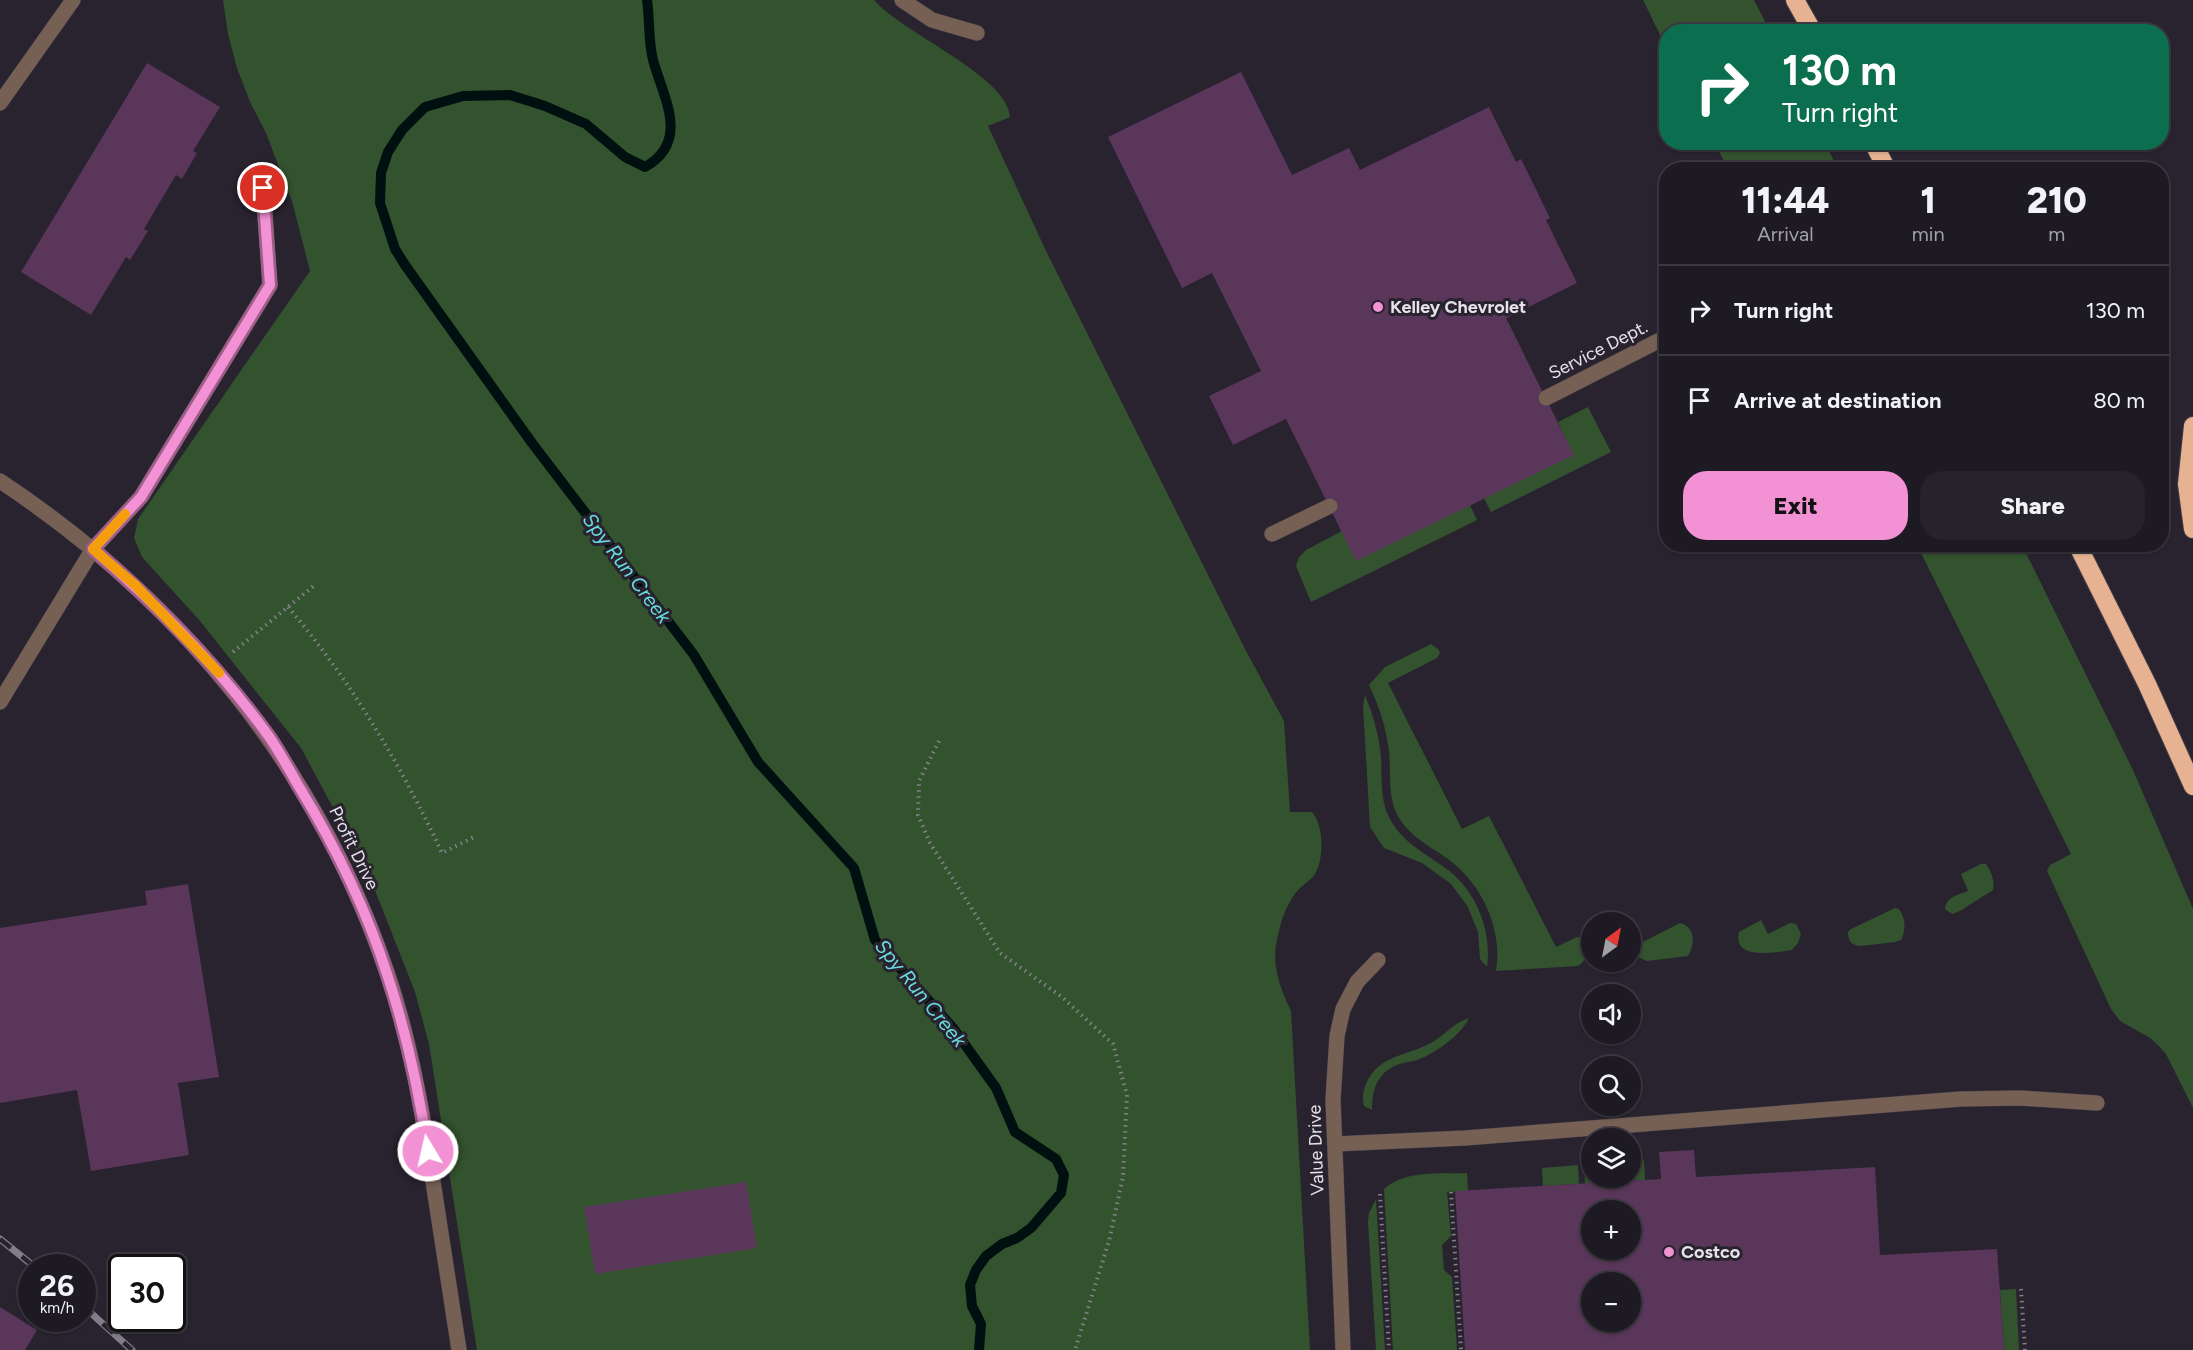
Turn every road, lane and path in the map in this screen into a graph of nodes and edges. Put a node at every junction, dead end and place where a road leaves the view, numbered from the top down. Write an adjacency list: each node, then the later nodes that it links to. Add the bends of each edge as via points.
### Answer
1 (73, 0): 6 (street)
2 (902, 0): 5 (street, via 932,20)
3 (1795, 0): 4 (highway)
4 (1808, 24)
5 (976, 33)
6 (0, 103)
7 (263, 188): 15 (street, via 270,285 141,497)
8 (1659, 341): 9 (street, Service Dept.)
9 (1546, 398)
10 (2193, 426): 13 (highway, via 2187,484)
11 (0, 481): 15 (street, Profit Drive)
12 (1330, 506): 14 (street)
13 (2193, 529)
14 (1272, 534)
15 (93, 549): 20 (street); 30 (street, Profit Drive, via 191,642 270,739 317,816 357,896 387,972 410,1056)
16 (2081, 552): 22 (highway)
17 (316, 584): 18 (path)
18 (288, 607): 19 (path); 23 (path, via 333,664 388,748 442,852)
19 (228, 656)
20 (0, 702)
21 (939, 741): 31 (path, via 919,781 918,815 930,843 1000,953 1062,997 1113,1044 1127,1095 1123,1177 1109,1240)
22 (2193, 786)
23 (474, 837)
24 (1378, 960): 26 (street, Value Drive, via 1357,982 1343,1009 1337,1036 1333,1100)
25 (2097, 1103): 26 (street, via 1961,1099 1465,1138)
26 (1335, 1144): 32 (street, Value Drive)
27 (1451, 1192): 34 (path)
28 (1380, 1194): 33 (path)
29 (2021, 1289): 35 (path)
30 (459, 1350)
31 (1075, 1350)
32 (1343, 1350)
33 (1389, 1350)
34 (1461, 1350)
35 (2025, 1350)

